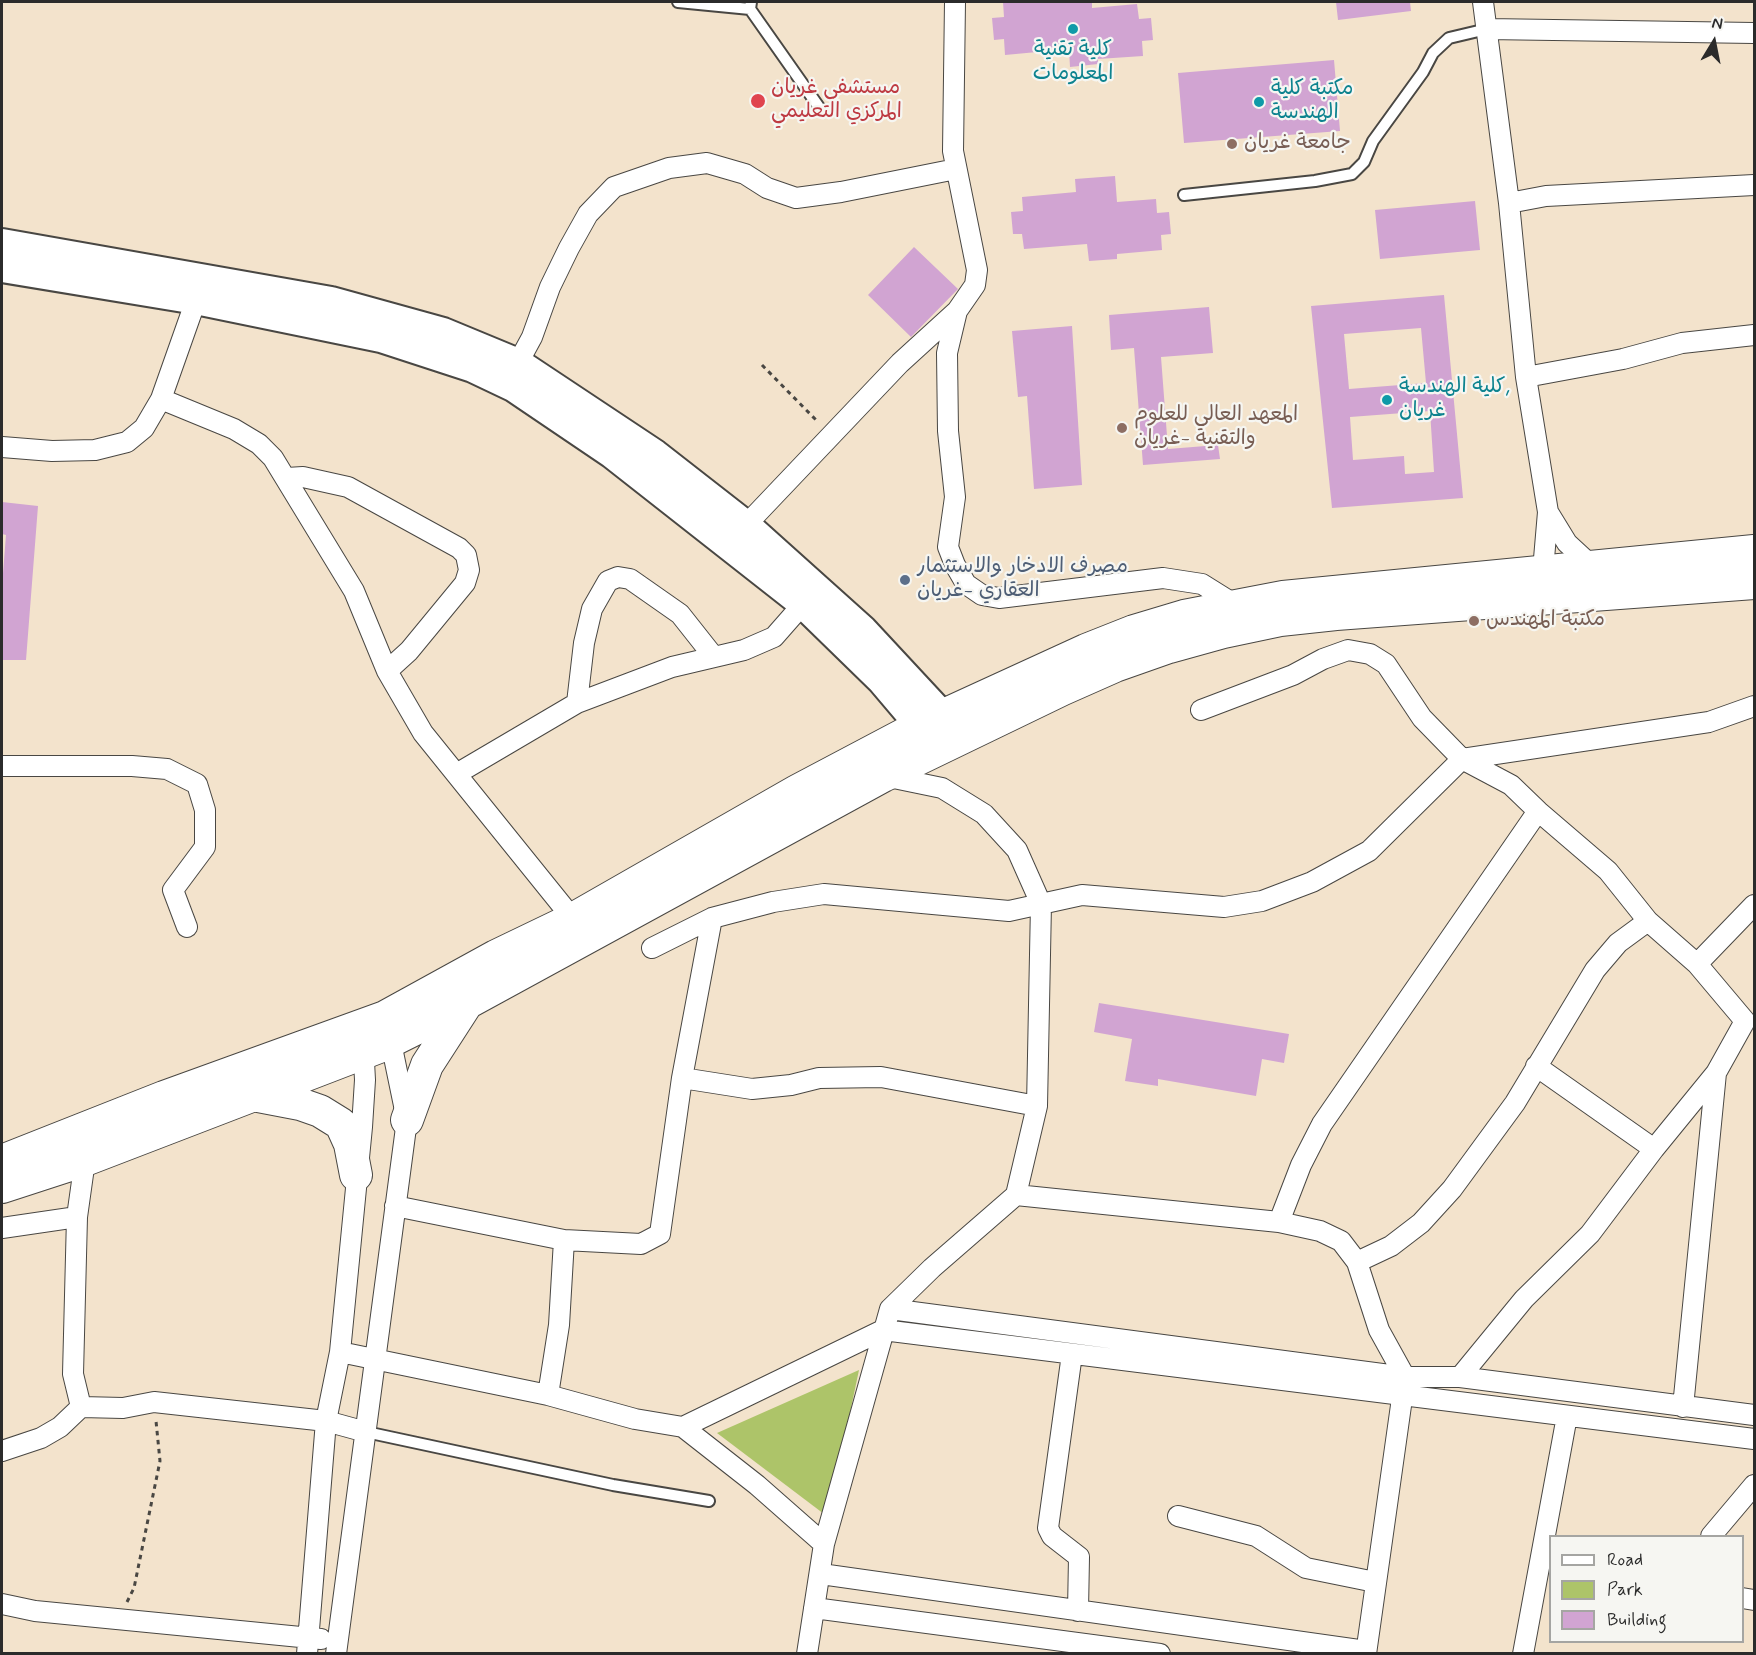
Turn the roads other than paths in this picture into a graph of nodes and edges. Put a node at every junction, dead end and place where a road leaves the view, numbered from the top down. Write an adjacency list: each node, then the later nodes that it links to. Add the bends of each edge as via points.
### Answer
1 (678, 2): 3 (lane)
2 (955, 2): 7 (street)
3 (751, 5): 6 (lane)
4 (1487, 12): 5 (street); 9 (lane, via 1433,53 1384,124 1364,162 1352,174); 10 (street)
5 (1755, 33)
6 (821, 110)
7 (956, 169): 13 (street, via 977,270 975,285); 15 (street, via 796,198 767,188 745,174 707,163 669,168 614,187 588,214 569,248)
8 (1755, 185): 10 (street, via 1546,196)
9 (1184, 195)
10 (1509, 203): 16 (street)
11 (12, 258): 12 (main road); 15 (main road, via 331,301 443,332)
12 (196, 300): 15 (main road, via 381,339 473,368); 17 (street)
13 (957, 311): 21 (street, via 900,363); 27 (street, via 947,353 948,431 955,497 948,547 966,584 982,595 999,598 1163,578 1202,584)
14 (1755, 334): 16 (street, via 1682,343 1623,359)
15 (513, 374): 21 (main road, via 655,454); 26 (main road)
16 (1526, 377): 20 (street)
17 (162, 399): 18 (street, via 144,428 127,442 112,447 52,451); 19 (street, via 208,416 259,444)
18 (2, 447)
19 (287, 478): 29 (street, via 354,591); 29 (street, via 303,477 348,487 466,555 469,570 465,583)
20 (1548, 512): 23 (street, via 1567,543); 25 (street)
21 (746, 525): 33 (main road, via 864,630)
22 (1755, 551): 23 (main road)
23 (1593, 567): 25 (main road)
24 (1755, 583): 25 (main road)
25 (1542, 585): 27 (main road, via 1329,591); 33 (main road, via 1280,620 1223,632 1115,666)
26 (803, 604): 28 (street, via 774,637); 33 (main road)
27 (1234, 604): 33 (main road, via 1095,646)
28 (714, 657): 30 (street, via 672,667); 30 (street, via 680,614 630,579 608,580 592,609)
29 (387, 671): 36 (street, via 423,733 448,767)
30 (577, 703): 36 (street)
31 (1755, 706): 34 (street, via 1709,722)
32 (1201, 710): 34 (street, via 1348,650 1371,654 1386,664 1422,718)
33 (938, 734): 37 (main road); 42 (main road, via 798,791)
34 (1462, 759): 38 (street, via 1511,785); 39 (street, via 1369,851 1312,882 1262,901 1224,907 1082,895)
35 (2, 766): 44 (street, via 167,768 197,784 205,810 205,847 173,890)
36 (458, 773): 42 (street)
37 (883, 776): 39 (street, via 942,788 984,814 1017,850); 47 (main road)
38 (1538, 811): 43 (street, via 1608,872); 63 (street, via 1322,1124)
39 (1041, 904): 41 (street, via 1009,911 824,894); 54 (street)
40 (1754, 906): 46 (street)
41 (712, 918): 45 (street); 52 (street)
42 (573, 919): 49 (main road, via 496,956)
43 (1648, 921): 46 (street); 50 (street, via 1618,943 1595,970)
44 (187, 927)
45 (652, 948)
46 (1697, 964): 48 (street)
47 (466, 1003): 49 (main road); 55 (main road, via 427,1065)
48 (1750, 1026): 51 (street)
49 (375, 1034): 53 (main road); 55 (street); 58 (main road, via 164,1097); 59 (street, via 365,1080)
50 (1536, 1066): 56 (street); 66 (street, via 1515,1103 1452,1189 1421,1223 1391,1246)
51 (1716, 1073): 56 (street); 76 (street)
52 (682, 1078): 54 (street, via 752,1089 791,1086 819,1078 881,1077); 65 (street, via 660,1234 641,1244)
53 (252, 1095): 57 (main road); 59 (main road, via 300,1104 341,1124)
54 (1037, 1107): 60 (street)
55 (407, 1120): 61 (street)
56 (1654, 1149): 72 (street, via 1590,1234 1524,1299)
57 (85, 1160): 58 (main road); 62 (street)
58 (2, 1167)
59 (356, 1174): 69 (street)
60 (1016, 1195): 63 (street); 67 (street)
61 (395, 1206): 65 (street); 71 (street)
62 (77, 1217): 64 (street); 75 (street, via 73,1374)
63 (1279, 1222): 66 (street, via 1320,1231 1341,1241)
64 (2, 1228)
65 (564, 1240): 74 (street, via 559,1325)
66 (1357, 1262): 73 (street)
67 (890, 1309): 68 (street); 73 (street)
68 (883, 1330): 70 (street); 80 (street); 90 (street)
69 (340, 1352): 71 (street); 79 (street)
70 (1072, 1354): 73 (street); 96 (street, via 1048,1528 1052,1536 1079,1557)
71 (375, 1359): 74 (street); 81 (street)
72 (1460, 1377): 73 (street); 76 (street)
73 (1403, 1387): 78 (street); 93 (street)
74 (548, 1395): 80 (street, via 635,1419)
75 (81, 1407): 79 (street, via 123,1408 154,1402); 83 (street, via 41,1438)
76 (1683, 1407): 77 (street)
77 (1755, 1415)
78 (1567, 1416): 82 (street); 87 (street)
79 (326, 1421): 81 (street); 97 (street)
80 (683, 1427): 90 (street)
81 (366, 1432): 85 (lane, via 613,1485); 98 (street)
82 (1755, 1439)
83 (2, 1451)
84 (1755, 1485): 88 (street)
85 (709, 1501)
86 (1178, 1516): 93 (street, via 1256,1536 1306,1568)
87 (1549, 1535)
88 (1713, 1535)
89 (1549, 1536): 91 (street)
90 (824, 1544): 92 (street)
91 (1546, 1556): 102 (street)
92 (821, 1575): 95 (street); 96 (street)
93 (1375, 1582): 99 (street)
94 (2, 1604): 97 (street)
95 (814, 1608): 100 (street); 101 (street)
96 (1078, 1611): 99 (street)
97 (309, 1646): 98 (street)
98 (337, 1648)
99 (1366, 1652)
100 (807, 1653)
101 (1160, 1653)
102 (1523, 1653)

